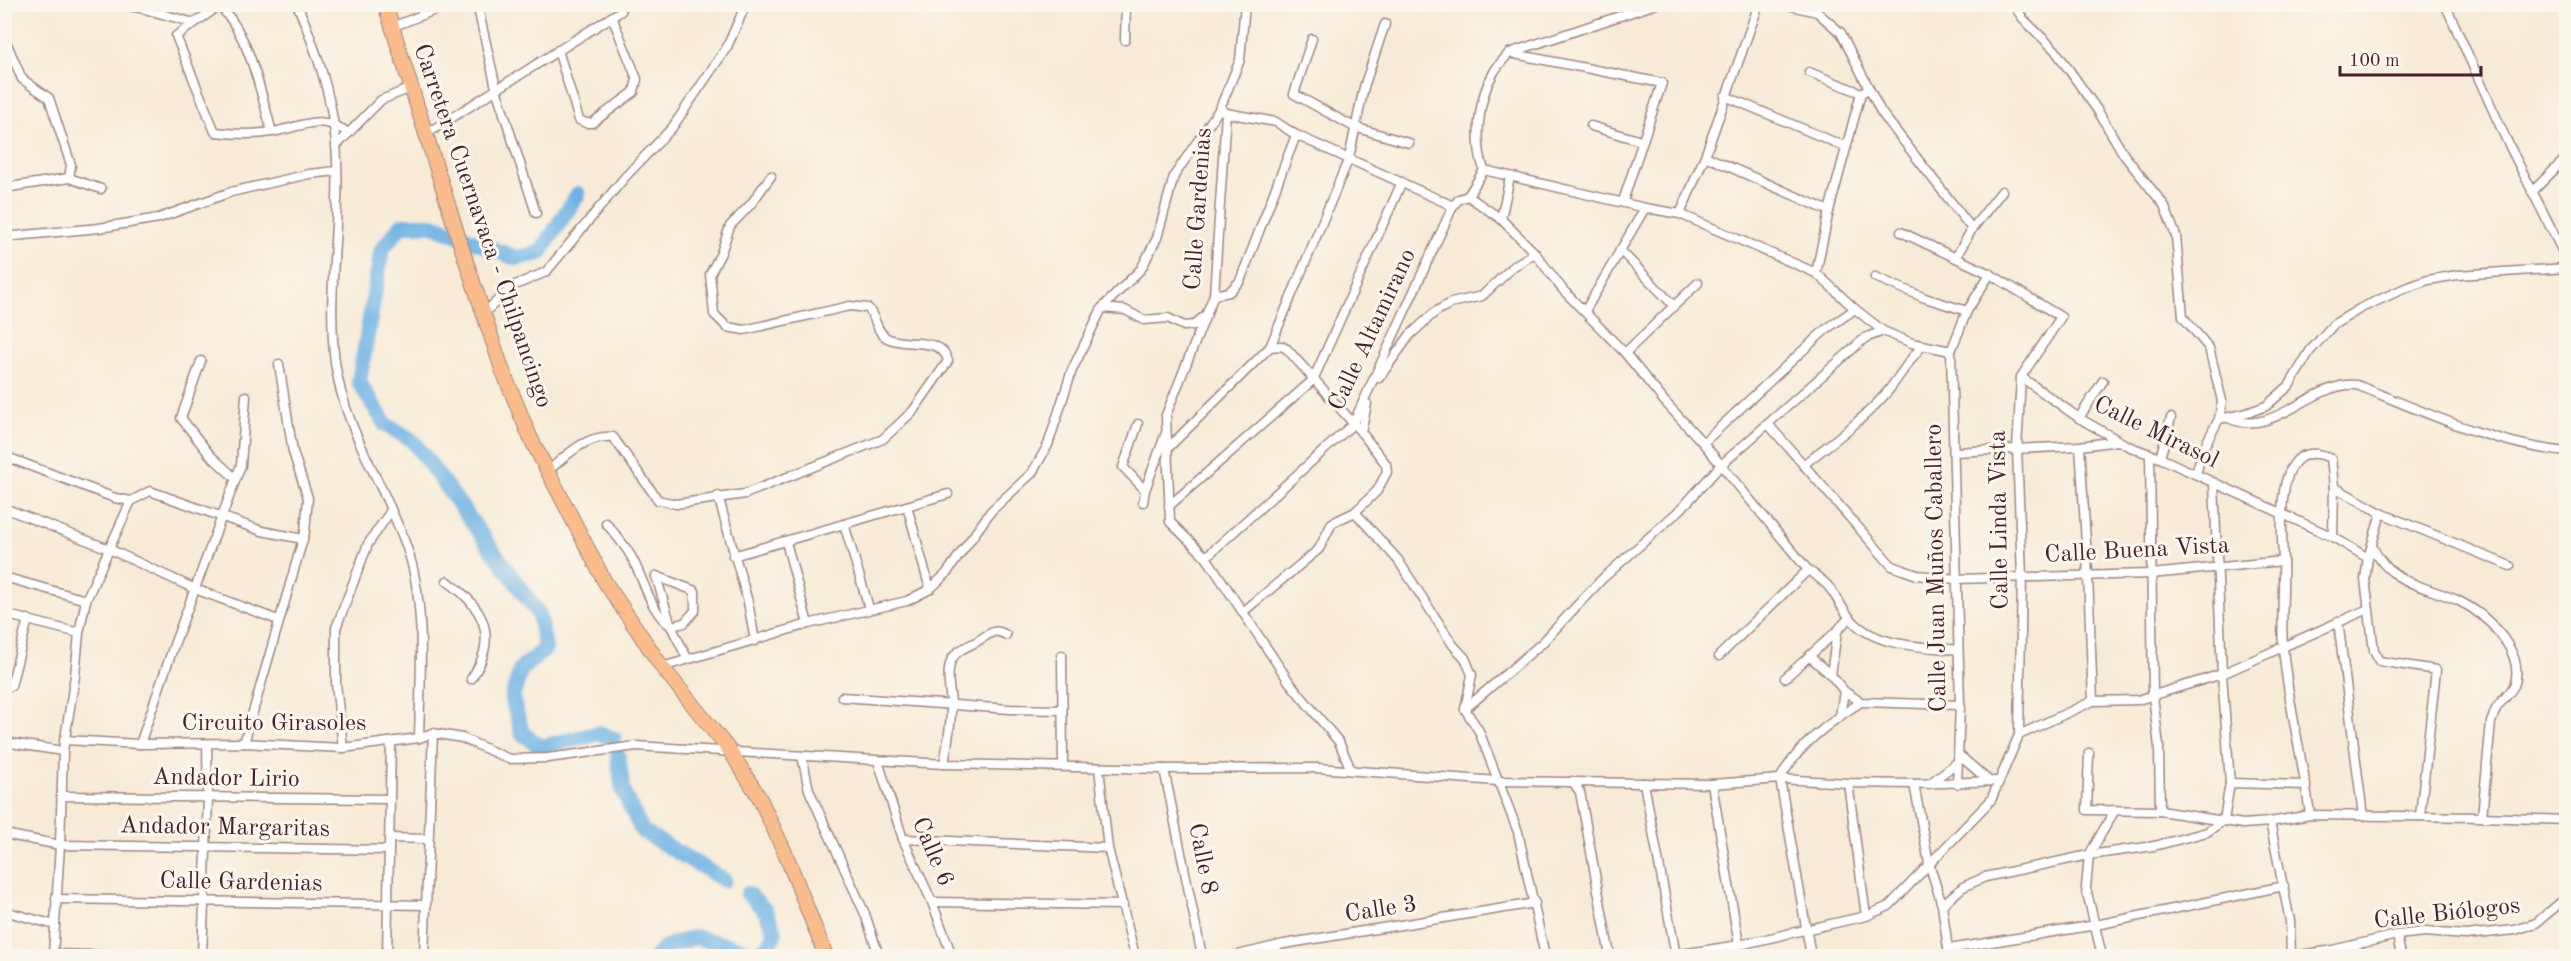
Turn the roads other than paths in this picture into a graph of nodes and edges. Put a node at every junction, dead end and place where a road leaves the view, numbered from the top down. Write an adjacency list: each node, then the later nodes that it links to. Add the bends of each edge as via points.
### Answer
1 (115, 4): 16 (street)
2 (158, 4): 16 (street)
3 (297, 4): 32 (street, via 316,49)
4 (385, 4): 20 (main road, Carretera Cuernavaca - Chilpancingo)
5 (450, 4): 20 (street)
6 (477, 4): 29 (street)
7 (746, 4): 82 (street, via 727,47 672,128 625,177 546,272 513,286)
8 (1126, 4): 23 (street)
9 (1245, 4): 31 (street, via 1240,60)
10 (1656, 4): 25 (street)
11 (1760, 4): 30 (street)
12 (1783, 4): 28 (street, via 1817,12 1841,33)
13 (2013, 4): 97 (street, via 2055,50 2124,155 2164,205 2176,236 2183,317 2209,348)
14 (2445, 4): 55 (street)
15 (621, 11): 17 (street)
16 (163, 14): 18 (street)
17 (612, 17): 24 (street); 24 (street, via 637,86 592,123 579,120)
18 (194, 22): 35 (street, via 219,6 226,13 252,65); 35 (street, via 176,36 215,132)
19 (1384, 24): 34 (street)
20 (392, 27): 27 (main road, Carretera Cuernavaca - Chilpancingo)
21 (4, 37): 50 (street, via 22,78 48,98 71,165)
22 (1312, 39): 34 (street, via 1294,94)
23 (1125, 40)
24 (558, 50): 29 (street)
25 (1509, 53): 39 (street, via 1662,83); 46 (street, via 1493,73 1480,118 1478,153)
26 (1809, 72): 28 (street)
27 (411, 88): 36 (street, via 381,100); 37 (main road, Carretera Cuernavaca - Chilpancingo)
28 (1865, 91): 42 (street); 64 (street)
29 (497, 92): 37 (street); 61 (street)
30 (1725, 96): 42 (street); 43 (street)
31 (1223, 110): 38 (street, via 1276,122); 76 (street, Calle Gardenias); 78 (street, via 1174,176 1156,238 1141,269)
32 (334, 123): 35 (street, via 311,122); 36 (street); 41 (street)
33 (1591, 126): 39 (street)
34 (1354, 127): 40 (street); 44 (street)
35 (272, 132)
36 (349, 133): 41 (street)
37 (426, 134): 82 (main road, Carretera Cuernavaca - Chilpancingo)
38 (1296, 135): 44 (street); 76 (street, via 1240,280 1229,292)
39 (1641, 141): 57 (street)
40 (1409, 143)
41 (336, 146): 47 (street)
42 (1846, 147): 60 (street)
43 (1705, 156): 60 (street); 62 (street)
44 (1349, 158): 51 (street); 86 (street)
45 (2566, 158): 55 (street)
46 (1484, 170): 49 (street); 56 (street)
47 (337, 171): 66 (street, via 231,192 159,218); 128 (street, via 335,363 349,421)
48 (771, 176): 122 (street, via 730,226 710,274 714,314 727,327 744,330 850,306 868,308 875,315 879,332 888,339 939,346 948,361 913,411 884,439 745,494)
49 (1510, 177): 57 (street); 63 (street)
50 (69, 178): 52 (street); 53 (street)
51 (1402, 182): 58 (street); 92 (street)
52 (4, 188)
53 (101, 189)
54 (2002, 191): 64 (street)
55 (2532, 192): 69 (street)
56 (1467, 196): 58 (street); 63 (street)
57 (1623, 201): 59 (street)
58 (1453, 206): 99 (street, Calle Altamirano)
59 (1645, 208): 62 (street); 67 (street)
60 (1829, 211): 72 (street)
61 (536, 213)
62 (1680, 214): 72 (street)
63 (1501, 219): 68 (street)
64 (1972, 229): 70 (street)
65 (1900, 232): 70 (street)
66 (4, 237)
67 (1620, 250): 77 (street); 80 (street)
68 (1535, 253): 80 (street); 102 (street, via 1514,266 1482,296 1451,303 1410,335 1382,372 1366,404)
69 (2565, 253)
70 (1956, 257): 73 (street)
71 (2566, 268): 97 (street, via 2458,275 2403,289 2333,325 2310,351 2289,386 2266,406)
72 (1816, 273): 79 (street)
73 (1990, 274): 81 (street); 91 (street, via 2061,317)
74 (1875, 277): 81 (street)
75 (1698, 283): 77 (street)
76 (1214, 295): 83 (street, Calle Gardenias)
77 (1673, 305): 88 (street)
78 (1102, 308): 83 (street, via 1125,310 1144,320 1168,318 1184,326 1194,325); 154 (street, via 1072,370 1048,445 1032,472 991,511 946,574)
79 (1855, 309): 84 (street); 104 (street, via 1825,330)
80 (1585, 311): 88 (street)
81 (1967, 311): 87 (street)
82 (484, 312): 115 (main road, Carretera Cuernavaca - Chilpancingo, via 502,369)
83 (1209, 313): 101 (street, Calle Gardenias, via 1166,415)
84 (1883, 331): 85 (street); 100 (street, via 1865,338)
85 (1922, 346): 87 (street); 113 (street, via 1887,392)
86 (1270, 347): 92 (street, via 1287,349); 106 (street)
87 (1952, 351): 109 (street, Calle Juan Muños Caballero)
88 (1624, 352): 104 (street)
89 (201, 361): 117 (street, via 180,418)
90 (279, 364): 136 (street, via 293,453 308,498)
91 (2021, 377): 95 (street, Calle Mirasol); 107 (street, Calle Linda Vista)
92 (1313, 380): 99 (street); 126 (street)
93 (2103, 381): 95 (street)
94 (246, 396): 117 (street, via 241,465)
95 (2079, 418): 103 (street, Calle Mirasol)
96 (2171, 418): 112 (street)
97 (2223, 418): 108 (street, via 2258,423 2337,386 2357,385 2477,431); 116 (street, via 2203,449)
98 (1138, 424): 120 (street, via 1123,467)
99 (1353, 424): 102 (street); 141 (street, Calle Altamirano)
100 (1768, 424): 113 (street, Calle Buena Vista); 114 (street)
101 (1167, 430): 106 (street, Calle Gardenias); 120 (street)
102 (1361, 432): 129 (street, via 1386,464 1387,472 1377,491)
103 (2118, 441): 105 (street); 110 (street, Calle Mirasol)
104 (1703, 443): 114 (street)
105 (2080, 446): 107 (street); 148 (street)
106 (1168, 448): 126 (street, Calle Gardenias)
107 (2017, 449): 109 (street); 150 (street, Calle Linda Vista)
108 (2565, 451)
109 (1954, 452): 151 (street, Calle Juan Muños Caballero)
110 (2150, 454): 112 (street, Calle Mirasol); 147 (street)
111 (4, 456): 123 (street)
112 (2160, 458): 116 (street, Calle Mirasol)
113 (1803, 465): 151 (street, Calle Buena Vista, via 1892,566 1917,575)
114 (1720, 466): 146 (street); 189 (street, via 1680,509 1602,579 1542,643)
115 (547, 472): 122 (street, via 578,445 603,436 613,437 658,500 676,504); 176 (main road, Carretera Cuernavaca - Chilpancingo, via 605,582)
116 (2196, 474): 118 (street, Calle Mirasol)
117 (235, 478): 132 (street)
118 (2214, 483): 131 (street, Calle Mirasol); 145 (street)
119 (2334, 487): 130 (street); 131 (street, via 2331,458 2318,453 2301,457 2290,468); 135 (street)
120 (1145, 490): 124 (street)
121 (948, 494): 125 (street)
122 (718, 496): 140 (street)
123 (131, 501): 132 (street, via 150,491); 139 (street)
124 (1143, 502)
125 (907, 506): 134 (street); 154 (street)
126 (1169, 506): 141 (street, Calle Gardenias, via 1170,522)
127 (4, 508): 139 (street)
128 (390, 512): 194 (street, via 407,549 416,588); 201 (street, via 368,544 336,628 336,683)
129 (1355, 512): 158 (street, via 1332,523 1319,549); 189 (street, via 1398,560 1465,658 1472,675)
130 (2381, 513): 138 (street); 144 (street)
131 (2280, 514): 135 (street, Calle Mirasol); 143 (street)
132 (222, 516): 136 (street, via 262,531); 153 (street)
133 (606, 523): 165 (street, via 630,554 647,593)
134 (844, 524): 137 (street); 156 (street)
135 (2333, 537): 142 (street, Calle Mirasol)
136 (303, 539): 162 (street)
137 (786, 542): 140 (street); 164 (street)
138 (2372, 546): 142 (street); 234 (street, via 2379,560 2396,575 2419,588 2460,602 2489,624 2506,640 2517,666 2514,685 2496,708 2491,722)
139 (109, 549): 153 (street); 155 (street)
140 (733, 556): 169 (street)
141 (1206, 557): 158 (street)
142 (2368, 558): 157 (street)
143 (2283, 561): 145 (street, Calle Buena Vista); 170 (street)
144 (2510, 566)
145 (2217, 567): 147 (street, Calle Buena Vista); 177 (street)
146 (1808, 570): 161 (street, via 1828,586); 173 (street)
147 (2151, 574): 148 (street, Calle Buena Vista); 183 (street)
148 (2088, 575): 150 (street, Calle Buena Vista); 185 (street)
149 (4, 576): 155 (street)
150 (2022, 577): 151 (street, Calle Buena Vista); 193 (street, Calle Linda Vista)
151 (1957, 579): 171 (street, Calle Juan Muños Caballero)
152 (447, 581): 180 (street, via 467,595 487,631 481,664)
153 (195, 589): 162 (street); 199 (street)
154 (930, 589): 156 (street, via 907,601)
155 (86, 600): 167 (street)
156 (868, 608): 164 (street)
157 (2368, 609): 163 (street); 233 (street, via 2379,661 2436,670)
158 (1244, 611): 212 (street, via 1290,683 1339,742)
159 (4, 614): 160 (street)
160 (28, 618): 167 (street); 181 (street)
161 (1849, 618): 166 (street); 171 (street, via 1878,638)
162 (278, 620): 198 (street)
163 (2338, 621): 170 (street); 232 (street)
164 (808, 624): 169 (street)
165 (671, 626): 165 (street, via 659,586 656,576 695,591 695,612 684,622); 175 (street)
166 (1837, 631): 174 (street); 178 (street)
167 (79, 633): 195 (street)
168 (1006, 635): 187 (street, via 998,630 991,632 965,646 951,661)
169 (755, 641): 175 (street)
170 (2283, 647): 177 (street); 225 (street)
171 (1958, 650): 188 (street, Calle Juan Muños Caballero)
172 (1062, 655): 190 (street)
173 (1719, 656)
174 (1809, 656): 178 (street); 179 (street)
175 (687, 658): 176 (street)
176 (662, 667): 203 (main road, Carretera Cuernavaca - Chilpancingo)
177 (2222, 674): 183 (street); 220 (street)
178 (1831, 675): 182 (street)
179 (1785, 678)
180 (471, 679)
181 (11, 686)
182 (1844, 691): 186 (street); 191 (street)
183 (2153, 696): 185 (street); 230 (street)
184 (842, 697): 187 (street)
185 (2092, 701): 193 (street)
186 (1861, 702): 188 (street); 191 (street)
187 (951, 705): 190 (street); 208 (street)
188 (1960, 705): 206 (street, Calle Juan Muños Caballero)
189 (1465, 709): 214 (street, via 1479,731)
190 (1062, 710): 209 (street)
191 (1840, 716): 213 (street, via 1806,743)
192 (433, 733): 194 (street, Circuito Girasoles); 203 (street, Circuito Girasoles, via 462,738 509,759 636,746); 240 (street)
193 (2019, 735): 216 (street)
194 (419, 738): 197 (street, Circuito Girasoles)
195 (64, 740): 199 (street, Circuito Girasoles); 202 (street)
196 (4, 742): 202 (street)
197 (391, 742): 201 (street, Circuito Girasoles); 228 (street)
198 (244, 743): 200 (street, Circuito Girasoles); 201 (street, Circuito Girasoles)
199 (140, 744): 200 (street, Circuito Girasoles)
200 (207, 744): 227 (street)
201 (343, 748)
202 (63, 751): 226 (street)
203 (730, 751): 205 (street, Circuito Girasoles); 272 (main road, Carretera Cuernavaca - Chilpancingo, via 759,797)
204 (2089, 753): 229 (street, via 2087,810)
205 (802, 756): 207 (street, Circuito Girasoles); 273 (street, via 809,790)
206 (1959, 758): 215 (street); 223 (street); 224 (street, Calle Juan Muños Caballero)
207 (878, 761): 208 (street, Circuito Girasoles); 241 (street, Calle 6)
208 (944, 764): 209 (street, Circuito Girasoles)
209 (1063, 765): 210 (street, Circuito Girasoles)
210 (1099, 768): 211 (street, Circuito Girasoles); 244 (street)
211 (1164, 769): 212 (street, Circuito Girasoles); 276 (street, Calle 8)
212 (1351, 770): 214 (street, Circuito Girasoles)
213 (1780, 779): 219 (street, Circuito Girasoles); 221 (street, Circuito Girasoles); 262 (street)
214 (1498, 781): 217 (street, Circuito Girasoles); 253 (street, via 1518,832)
215 (1989, 781): 216 (street, Circuito Girasoles); 224 (street, Circuito Girasoles)
216 (1999, 781): 247 (street, via 1990,800)
217 (1572, 782): 218 (street, Circuito Girasoles); 279 (street, via 1580,792)
218 (1644, 783): 221 (street, Circuito Girasoles); 267 (street)
219 (1848, 783): 222 (street, Circuito Girasoles); 259 (street)
220 (2230, 783): 225 (street); 235 (street)
221 (1712, 784): 264 (street)
222 (1914, 784): 223 (street, Circuito Girasoles); 247 (street)
223 (1928, 784): 224 (street, Circuito Girasoles)
224 (1957, 784)
225 (2306, 785): 231 (street)
226 (61, 796): 227 (street, Andador Lirio); 242 (street)
227 (208, 798): 228 (street, Andador Lirio); 243 (street)
228 (390, 800): 239 (street)
229 (2115, 810): 230 (street); 246 (street)
230 (2160, 811): 235 (street)
231 (2310, 815): 232 (street); 237 (street)
232 (2363, 816): 233 (street)
233 (2420, 816): 234 (street)
234 (2482, 817): 236 (street)
235 (2224, 820): 237 (street, via 2243,824); 246 (street, via 2207,832 2154,846)
236 (2566, 820)
237 (2270, 822): 248 (street)
238 (4, 834): 242 (street, Andador Margaritas)
239 (389, 838): 240 (street); 245 (street)
240 (428, 839): 255 (street)
241 (903, 839): 244 (street); 252 (street, Calle 6)
242 (60, 845): 243 (street, Andador Margaritas); 250 (street)
243 (206, 847): 245 (street, Andador Margaritas); 251 (street)
244 (1108, 848): 256 (street)
245 (389, 850): 254 (street)
246 (2089, 855): 257 (street, via 1985,877 1963,887); 261 (street, via 2086,888)
247 (1929, 863): 257 (street); 259 (street, via 1889,906)
248 (2284, 886): 261 (street); 282 (street)
249 (2566, 898): 263 (street, Calle Biólogos, via 2536,923 2515,930)
250 (56, 899): 251 (street, Calle Gardenias); 260 (street)
251 (202, 902): 254 (street, Calle Gardenias); 269 (street)
252 (932, 902): 256 (street); 274 (street, Calle 6)
253 (1535, 903): 277 (street, Calle 3, via 1284,944); 278 (street)
254 (389, 904): 255 (street, Calle Gardenias); 270 (street)
255 (425, 905): 271 (street)
256 (1123, 905): 275 (street)
257 (1942, 905): 265 (street)
258 (4, 911): 260 (street)
259 (1866, 916): 262 (street)
260 (55, 925): 266 (street)
261 (2096, 925): 265 (street); 281 (street)
262 (1806, 929): 264 (street); 280 (street)
263 (2397, 935): 282 (street, Calle Biólogos); 283 (street)
264 (1739, 945): 267 (street)
265 (1949, 953)
266 (53, 955): 268 (street)
267 (1674, 956)
268 (138, 957)
269 (202, 957)
270 (387, 957)
271 (424, 957)
272 (826, 957)
273 (879, 957)
274 (952, 957)
275 (1135, 957)
276 (1202, 957)
277 (1234, 957)
278 (1545, 957)
279 (1610, 957)
280 (1811, 957)
281 (2102, 957)
282 (2291, 957)
283 (2401, 957)

